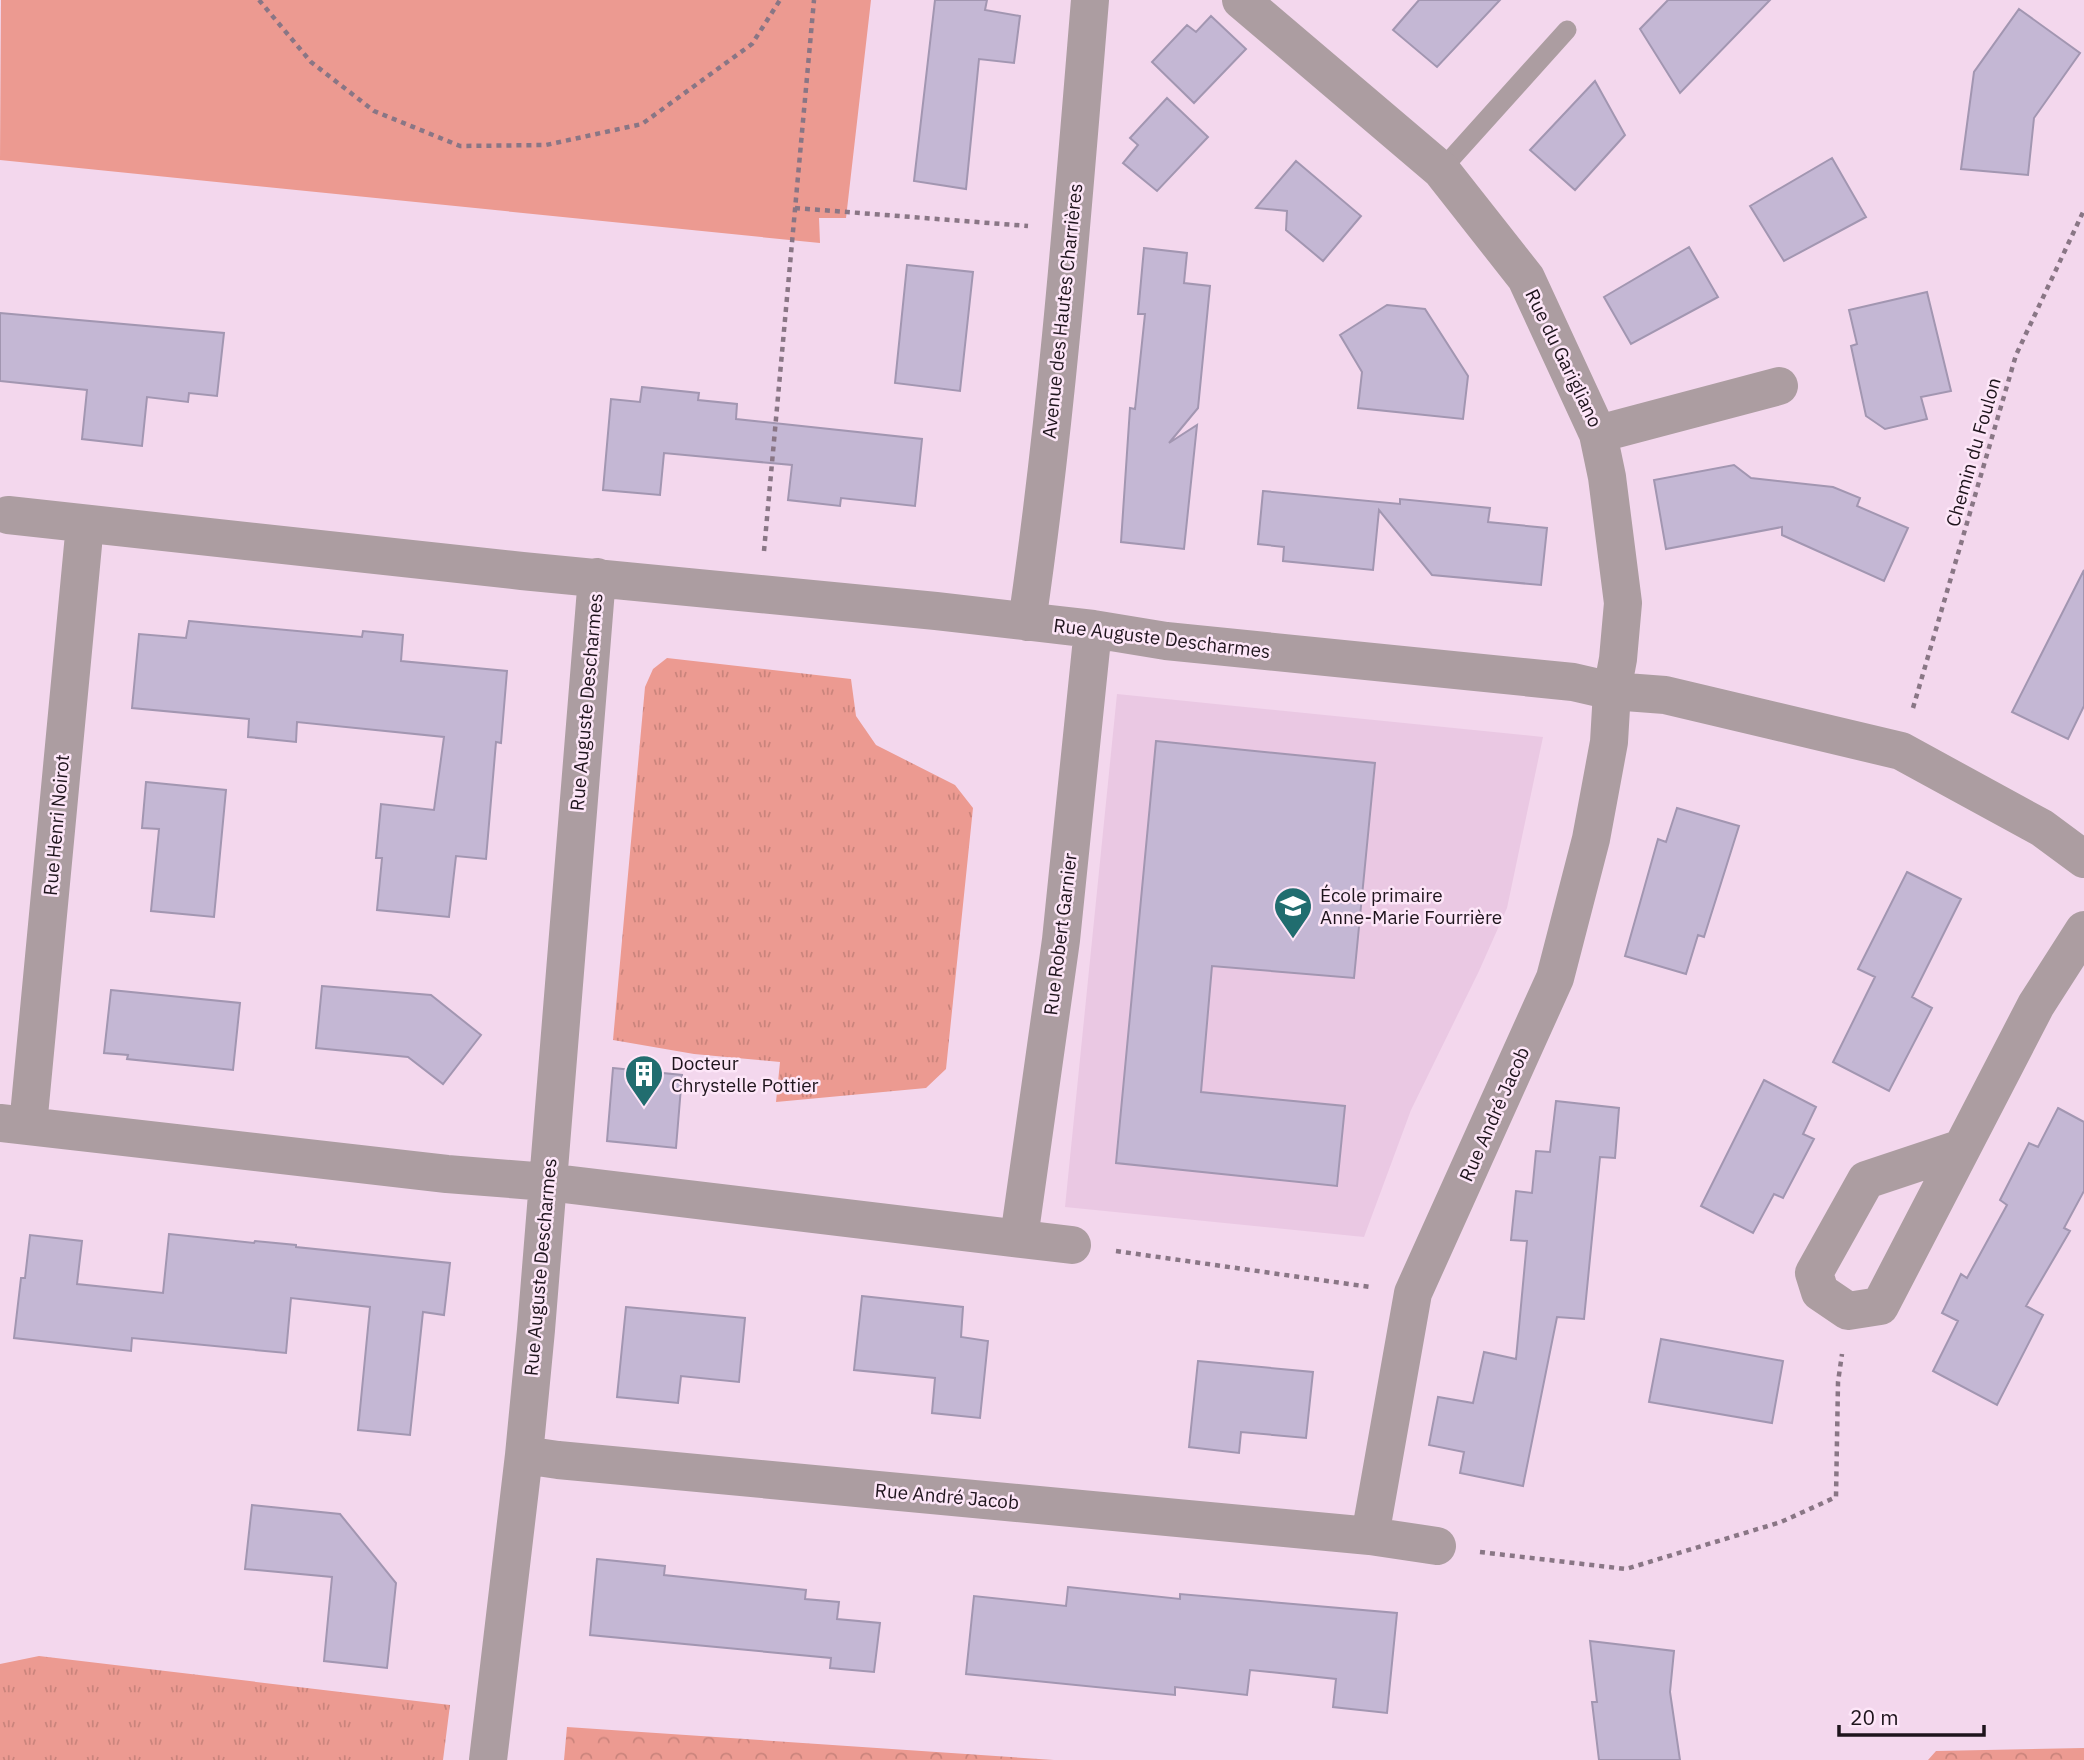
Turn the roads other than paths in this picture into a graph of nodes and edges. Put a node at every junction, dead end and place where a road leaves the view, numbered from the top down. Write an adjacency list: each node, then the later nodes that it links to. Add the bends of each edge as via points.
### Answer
1 (1090, 0): 10 (street, Avenue des Hautes Charrières, via 1071,229)
2 (1241, 0): 4 (street, Rue du Garigliano)
3 (1567, 30): 4 (lane)
4 (1441, 170): 6 (street, Rue du Garigliano, via 1526,278)
5 (1779, 386): 6 (street, Rue du Garigliano)
6 (1598, 434): 12 (street, Rue André Jacob, via 1623,603)
7 (8, 515): 8 (street)
8 (85, 524): 9 (street); 15 (street, Rue Henri Noirot)
9 (597, 577): 10 (street, Rue Auguste Descharmes); 17 (street, Rue Auguste Descharmes)
10 (1027, 622): 11 (street, Rue Auguste Descharmes)
11 (1093, 629): 12 (street, Rue Auguste Descharmes, via 1573,682); 18 (street, Rue Robert Garnier, via 1061,940)
12 (1612, 691): 13 (street, Rue Auguste Descharmes, via 1665,695 1902,751 2042,828); 21 (street, Rue André Jacob, via 1609,742 1591,839 1555,978 1413,1293)
13 (2084, 859)
14 (2084, 930): 16 (street, via 2036,1005)
15 (14, 1125): 17 (street, Rue Henri Noirot)
16 (1962, 1148): 16 (street, via 1880,1306 1847,1311 1820,1292 1814,1273 1866,1180)
17 (547, 1182): 18 (street); 20 (street, Rue Auguste Descharmes)
18 (1019, 1238): 19 (street)
19 (1072, 1245)
20 (524, 1455): 21 (street, Rue André Jacob); 23 (street, Rue Auguste Descharmes)
21 (1370, 1536): 22 (street, Rue André Jacob)
22 (1437, 1546)
23 (488, 1760)

